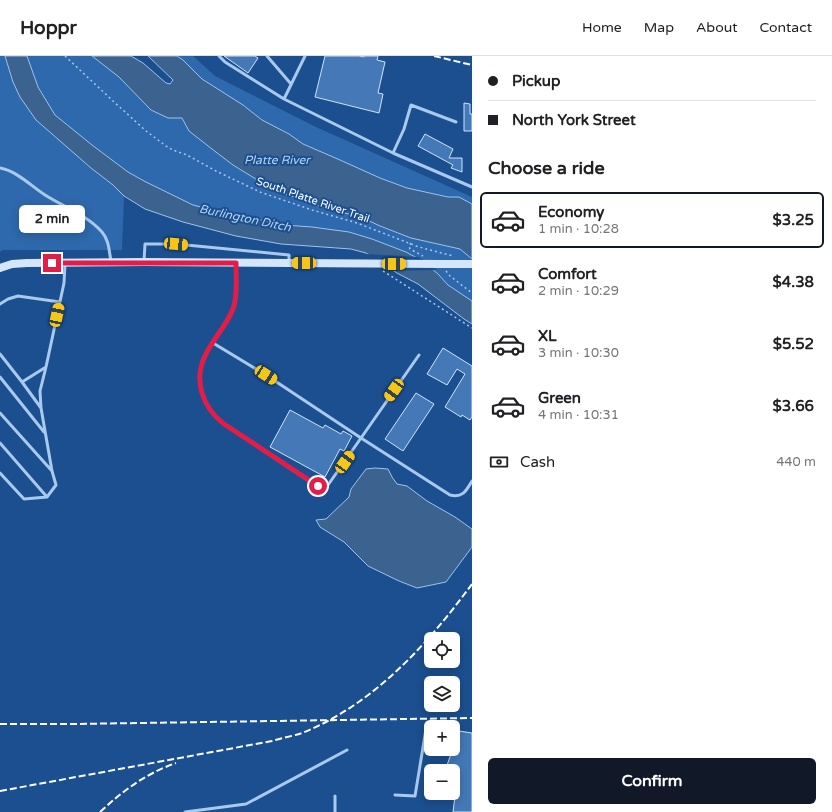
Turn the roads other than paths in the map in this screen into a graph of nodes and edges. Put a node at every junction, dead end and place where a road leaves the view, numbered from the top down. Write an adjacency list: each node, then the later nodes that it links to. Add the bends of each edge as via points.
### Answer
1 (219, 56): 5 (lane)
2 (267, 56): 4 (lane)
3 (304, 56): 4 (lane)
4 (291, 84): 5 (lane)
5 (284, 99): 7 (lane)
6 (456, 122): 7 (lane, via 411,105)
7 (393, 153): 9 (lane)
8 (0, 168): 10 (lane, via 13,172 44,194 92,221 107,241)
9 (472, 187)
10 (111, 262): 11 (main road); 12 (main road)
11 (144, 262): 13 (main road); 14 (lane, via 145,244 176,244 289,255)
12 (65, 263): 16 (main road, via 12,264); 17 (lane)
13 (236, 263): 14 (main road); 19 (lane, via 234,308)
14 (289, 263): 15 (main road, bridge, via 378,264 426,261 444,267)
15 (472, 264)
16 (0, 268)
17 (60, 302): 18 (lane, via 18,296); 22 (lane)
18 (0, 304)
19 (213, 343): 28 (lane); 28 (lane, via 205,355 200,374 202,393 210,410 224,424 318,486 328,485)
20 (0, 354): 24 (lane)
21 (419, 355): 28 (lane)
22 (46, 367): 24 (lane); 25 (lane, via 40,392)
23 (0, 377): 27 (lane)
24 (22, 382): 25 (lane)
25 (41, 408): 27 (lane)
26 (0, 413): 30 (lane)
27 (45, 433): 30 (lane)
28 (361, 438): 32 (lane, via 450,495 463,494)
29 (0, 443): 33 (lane)
30 (52, 471): 33 (lane, via 56,485)
31 (0, 473): 33 (lane, via 24,499)
32 (472, 481)
33 (47, 496)
34 (424, 741): 36 (lane, via 415,796)
35 (347, 750): 38 (lane, via 246,804)
36 (395, 795)
37 (336, 796): 39 (lane)
38 (185, 812)
39 (336, 812)

